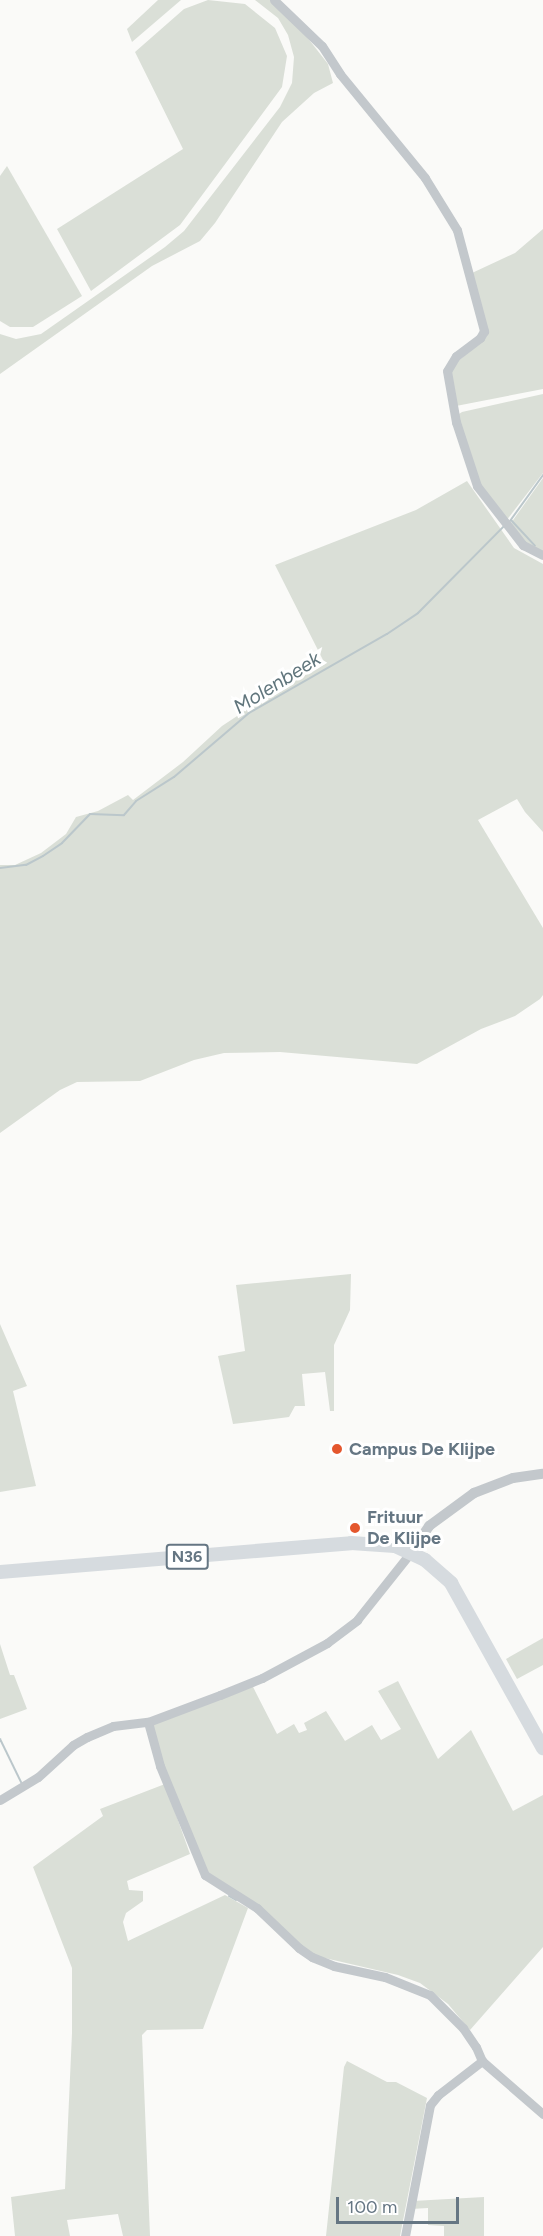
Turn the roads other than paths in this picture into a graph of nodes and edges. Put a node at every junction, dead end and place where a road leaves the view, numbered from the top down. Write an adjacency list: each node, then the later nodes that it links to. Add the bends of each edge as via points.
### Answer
1 (274, 0): 2 (street, via 322,46 340,74 425,178 456,230 484,331 452,361 446,379 472,477 506,525 528,548)
2 (543, 555)
3 (543, 1474): 4 (street, via 483,1488 429,1526)
4 (411, 1552): 5 (main road, N36, via 384,1544 351,1543); 6 (street, via 357,1620 327,1643 240,1687); 7 (main road, N36, via 443,1574 456,1589)
5 (0, 1572)
6 (148, 1722): 8 (street, via 113,1726 87,1737 38,1777); 9 (street, via 160,1766 205,1875 257,1908 312,1957 378,1975 430,1995 463,2028)
7 (543, 1748)
8 (0, 1800)
9 (482, 2061): 10 (street); 11 (street, via 430,2105)
10 (543, 2114)
11 (405, 2236)

